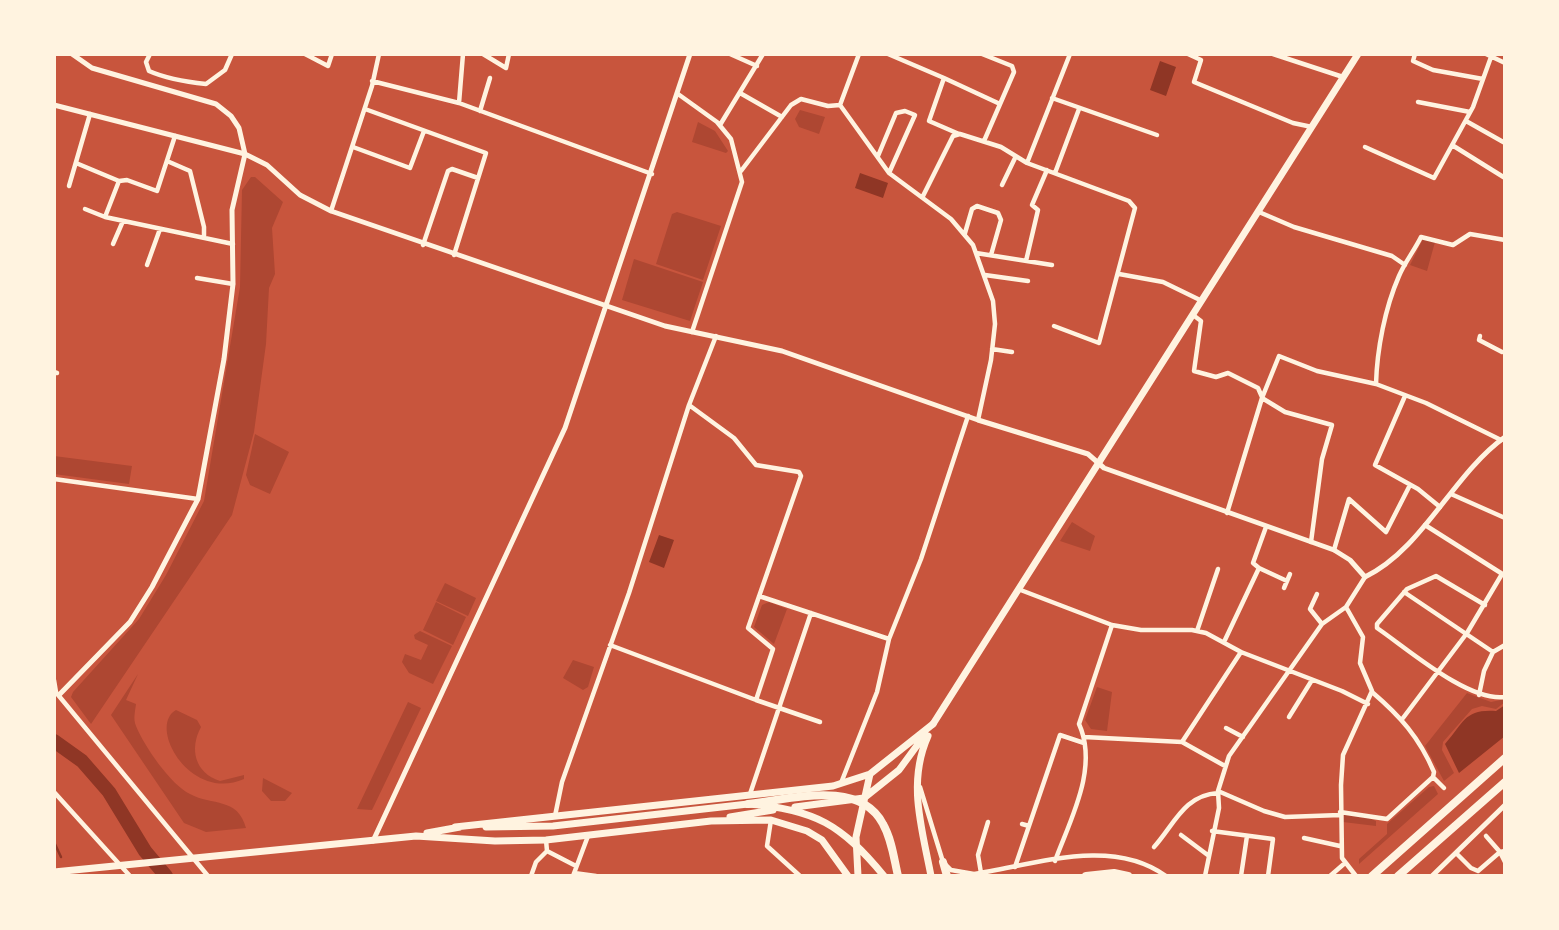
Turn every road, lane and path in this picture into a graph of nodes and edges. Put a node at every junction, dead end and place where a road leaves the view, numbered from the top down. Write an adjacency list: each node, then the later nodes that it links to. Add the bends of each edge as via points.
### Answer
1 (73, 54): 33 (street, via 92,68)
2 (150, 54): 30 (street, via 146,68)
3 (232, 54): 30 (street, via 225,70 211,83)
4 (305, 54): 5 (street, via 328,66)
5 (332, 54)
6 (379, 54): 32 (street)
7 (463, 54): 38 (street)
8 (483, 54): 9 (street, via 506,68)
9 (509, 54)
10 (690, 54): 35 (street)
11 (730, 54): 26 (street)
12 (763, 54): 26 (street)
13 (859, 54): 41 (street)
14 (888, 54): 23 (street)
15 (982, 54): 39 (street, via 1012,66 1014,72)
16 (1070, 54): 36 (street)
17 (1273, 54): 24 (street)
18 (1293, 54): 24 (street)
19 (1358, 54): 27 (main road)
20 (1415, 54): 31 (street, via 1413,61 1433,70)
21 (1191, 55): 50 (street, via 1201,60 1194,82)
22 (1488, 56): 25 (street); 31 (street)
23 (900, 57): 29 (street)
24 (1296, 62): 27 (street)
25 (1505, 63)
26 (757, 66): 34 (street)
27 (1343, 77): 50 (main road)
28 (491, 78): 44 (street)
29 (944, 78): 39 (street); 52 (street, via 929,121)
30 (167, 79): 33 (street)
31 (1483, 79): 45 (street)
32 (372, 81): 38 (street); 43 (street)
33 (163, 89): 60 (street, via 216,104 239,128)
34 (740, 93): 47 (street); 49 (street)
35 (678, 94): 49 (street); 70 (street)
36 (1052, 98): 42 (street); 65 (street)
37 (1418, 102): 45 (street)
38 (459, 103): 44 (street)
39 (1000, 104): 55 (street)
40 (54, 105): 46 (street)
41 (840, 105): 47 (street, via 801,99); 62 (street)
42 (1079, 108): 53 (street); 69 (street)
43 (365, 109): 51 (street); 58 (street)
44 (480, 111): 70 (street)
45 (1470, 112): 48 (street)
46 (90, 114): 54 (street); 64 (street)
47 (782, 117): 67 (street)
48 (1466, 121): 56 (street); 57 (street)
49 (720, 125): 67 (street, via 731,139)
50 (1312, 127): 79 (main road)
51 (424, 131): 58 (street, via 410,168); 71 (street, via 486,153)
52 (960, 135): 55 (street); 76 (street, via 953,136)
53 (1157, 135)
54 (176, 136): 60 (street); 63 (street)
55 (984, 141): 61 (street)
56 (1505, 143)
57 (1452, 145): 59 (street, via 1434,178); 72 (street)
58 (352, 147): 78 (street)
59 (1365, 147)
60 (245, 154): 78 (street, via 270,167 300,195); 87 (street, via 232,210)
61 (1016, 156): 65 (street); 74 (street)
62 (878, 157): 68 (street); 68 (street, via 896,113 915,115)
63 (167, 161): 73 (street, via 157,191); 84 (street, via 190,171)
64 (76, 163): 73 (street); 75 (street)
65 (1027, 163): 66 (street)
66 (1047, 170): 69 (street); 92 (street, via 1032,205 1038,210)
67 (741, 172): 105 (street, via 742,182)
68 (889, 173): 76 (street)
69 (1055, 173): 96 (street, via 1129,201 1135,208)
70 (652, 174): 102 (street)
71 (478, 178): 88 (street, via 448,171); 91 (street)
72 (1505, 178)
73 (119, 181): 80 (street)
74 (1002, 185)
75 (69, 186)
76 (923, 196): 83 (street)
77 (85, 209): 80 (street)
78 (331, 211): 88 (street)
79 (1257, 211): 95 (street, via 1392,256); 101 (main road)
80 (104, 218): 81 (street)
81 (123, 221): 82 (street); 86 (street)
82 (160, 229): 84 (street); 93 (street)
83 (965, 233): 89 (street); 90 (street, via 972,209 977,206 998,213 1001,220)
84 (204, 238): 87 (street)
85 (1505, 240): 95 (street, via 1470,234 1453,244 1421,237)
86 (113, 244)
87 (233, 244): 100 (street)
88 (423, 245): 91 (street)
89 (976, 253): 90 (street); 97 (street)
90 (991, 255): 92 (street)
91 (454, 256): 102 (street)
92 (1026, 261): 94 (street)
93 (147, 265)
94 (1052, 265)
95 (1405, 265): 111 (street, via 1389,305)
96 (1119, 274): 101 (street, via 1163,282); 104 (street, via 1099,342)
97 (985, 275): 99 (street); 108 (street, via 993,301)
98 (197, 278): 100 (street)
99 (1028, 281)
100 (233, 284): 122 (street)
101 (1200, 300): 103 (main road)
102 (608, 306): 105 (street); 202 (street, via 547,471)
103 (1191, 314): 113 (street, via 1201,321 1194,371 1216,377 1228,373 1258,388); 118 (main road)
104 (1054, 326)
105 (692, 332): 106 (street)
106 (716, 336): 114 (street); 115 (street, via 782,351)
107 (1480, 336): 109 (street, via 1479,340)
108 (992, 349): 110 (street); 116 (street)
109 (1504, 351)
110 (1012, 352)
111 (1376, 384): 112 (street); 113 (street, via 1317,371 1279,356)
112 (1405, 396): 117 (street); 120 (street, via 1375,465)
113 (1262, 398): 124 (street); 128 (street, via 1285,412 1332,425 1322,459)
114 (689, 405): 140 (street, via 734,438 756,465 799,472 802,477); 150 (street)
115 (968, 416): 116 (street); 148 (street)
116 (978, 420): 118 (street, via 1088,454)
117 (1503, 438): 121 (street)
118 (1096, 462): 124 (street); 136 (main road)
119 (54, 478): 122 (street)
120 (1410, 485): 123 (street); 129 (street, via 1386,533 1349,499)
121 (1451, 494): 123 (street); 125 (street)
122 (198, 499): 159 (street, via 130,622)
123 (1440, 507): 126 (street)
124 (1227, 514): 127 (street)
125 (1505, 518)
126 (1425, 525): 133 (street); 134 (street)
127 (1266, 527): 128 (street); 130 (street, via 1253,563)
128 (1311, 542): 129 (street)
129 (1335, 550): 134 (street)
130 (1259, 568): 135 (street); 149 (street)
131 (1218, 569): 146 (street)
132 (1290, 574): 135 (street)
133 (1504, 574): 141 (street)
134 (1365, 577): 142 (street)
135 (1287, 581): 137 (street)
136 (1018, 589): 145 (street); 168 (main road)
137 (1284, 589)
138 (1404, 592): 141 (street, via 1440,576); 147 (street); 154 (street, via 1377,628)
139 (1317, 594): 144 (street, via 1310,609)
140 (759, 596): 143 (street); 162 (street, via 748,628 773,649)
141 (1485, 605): 147 (street)
142 (1346, 607): 144 (street); 158 (street, via 1363,636 1360,663)
143 (811, 613): 148 (street); 164 (street)
144 (1322, 624): 155 (street)
145 (1112, 625): 146 (street); 171 (street, via 1079,724)
146 (1197, 631): 149 (street)
147 (1467, 633): 153 (street); 154 (street)
148 (889, 639): 179 (street, via 877,692)
149 (1224, 642): 152 (street)
150 (610, 645): 162 (street); 187 (street, via 562,782)
151 (1505, 645): 153 (street)
152 (1241, 652): 155 (street); 172 (street)
153 (1493, 652): 160 (street)
154 (1440, 670): 160 (street); 166 (street)
155 (1288, 671): 157 (street); 170 (street)
156 (54, 680): 159 (street)
157 (1312, 680): 163 (street); 165 (street)
158 (1372, 691): 163 (street); 166 (street)
159 (56, 693): 209 (street)
160 (1479, 695): 161 (street)
161 (1505, 697)
162 (756, 700): 164 (street)
163 (1368, 705): 186 (street, via 1343,755)
164 (779, 707): 167 (street); 184 (street)
165 (1289, 717)
166 (1403, 718): 177 (street, via 1424,750)
167 (820, 722)
168 (933, 724): 175 (main road); 176 (main road); 183 (main road, via 899,769)
169 (1226, 728): 170 (street)
170 (1242, 737): 174 (street)
171 (1084, 740): 172 (street); 192 (street, via 1060,735); 210 (street, via 1084,781)
172 (1182, 742): 174 (street)
173 (1505, 758): 220 (highway)
174 (1225, 765): 182 (street)
175 (916, 772): 211 (street); 230 (main road)
176 (870, 774): 179 (main road); 183 (main road)
177 (1433, 777): 180 (street); 186 (street, via 1387,819)
178 (1505, 782): 240 (highway)
179 (841, 785): 184 (main road)
180 (1444, 788)
181 (54, 792): 214 (street, via 109,856)
182 (1218, 792): 186 (street, via 1285,817); 194 (street); 204 (street, via 1198,796 1171,821)
183 (863, 798): 189 (main road); 227 (main road, via 856,837)
184 (749, 800): 187 (main road); 193 (main road, via 659,815 535,827); 228 (main road, via 818,817 858,845); 229 (highway, via 839,796 865,804 882,821)
185 (1505, 805): 207 (street)
186 (1340, 814): 203 (street)
187 (555, 817): 193 (main road)
188 (771, 820): 189 (main road); 225 (street, via 767,846); 226 (main road, via 822,840)
189 (711, 821): 197 (main road)
190 (988, 821): 218 (street, via 978,855)
191 (1022, 824): 192 (street)
192 (1029, 826): 216 (street)
193 (455, 827): 196 (main road)
194 (1213, 831): 198 (street); 208 (street)
195 (1181, 835): 208 (street)
196 (416, 836): 201 (main road); 202 (main road)
197 (588, 836): 201 (main road); 215 (street)
198 (1247, 836): 236 (street); 237 (street, via 1273,839)
199 (1486, 836): 206 (street)
200 (1304, 838): 203 (street)
201 (546, 840): 205 (street)
202 (373, 841): 209 (main road)
203 (1340, 846): 213 (street)
204 (1154, 847)
205 (547, 851): 215 (street); 223 (street)
206 (1503, 852): 207 (street, via 1478,871); 212 (street)
207 (1456, 853): 241 (street)
208 (1209, 857): 235 (street)
209 (191, 858): 214 (main road); 222 (street)
210 (1055, 861): 216 (street); 234 (street, via 1120,856)
211 (943, 862): 218 (street, via 958,873); 231 (highway)
212 (1505, 862)
213 (1345, 863): 238 (street); 239 (street)
214 (125, 864): 217 (main road); 221 (street)
215 (576, 866): 219 (street)
216 (1014, 867): 218 (street)
217 (54, 872)
218 (981, 873)
219 (573, 874): 224 (street)
220 (1373, 875)
221 (130, 876)
222 (208, 876)
223 (531, 876)
224 (596, 876)
225 (800, 876)
226 (848, 876)
227 (858, 876)
228 (884, 876)
229 (898, 876)
230 (931, 876)
231 (947, 876)
232 (1086, 876): 233 (highway)
233 (1128, 876)
234 (1166, 876)
235 (1205, 876)
236 (1241, 876)
237 (1268, 876)
238 (1330, 876)
239 (1356, 876)
240 (1398, 876)
241 (1432, 876)

